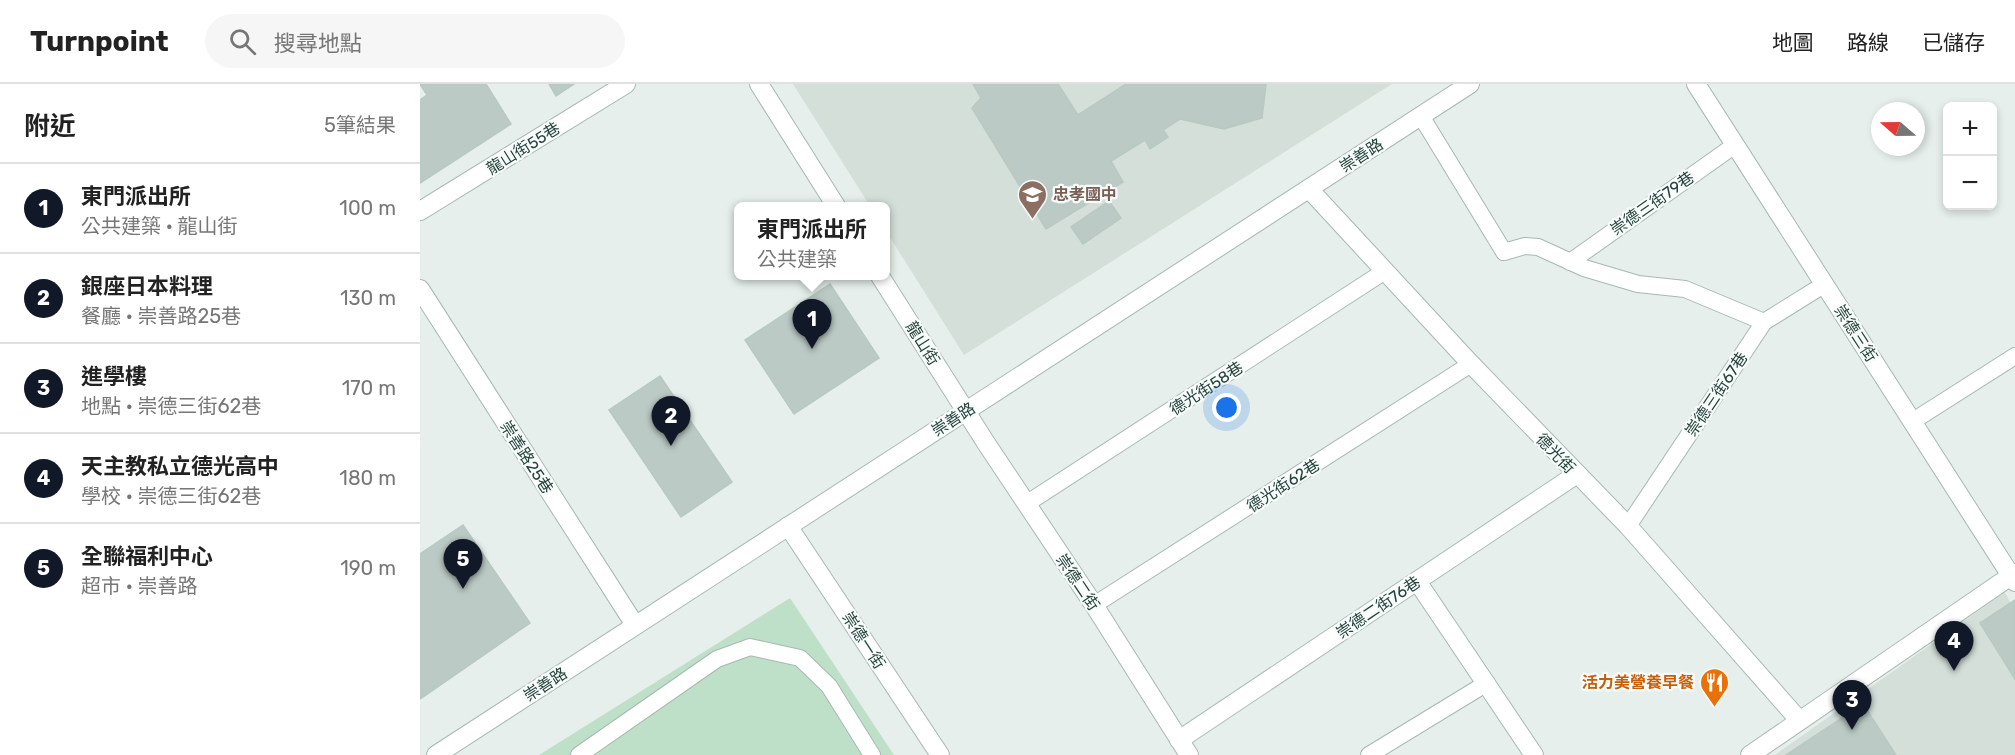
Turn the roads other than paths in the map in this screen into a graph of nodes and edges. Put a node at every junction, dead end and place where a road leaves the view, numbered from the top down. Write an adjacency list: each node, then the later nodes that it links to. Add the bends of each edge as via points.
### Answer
1 (626, 84): 9 (street, 龍山街55巷)
2 (759, 84): 8 (street)
3 (1470, 84): 5 (street, 崇善路)
4 (1696, 84): 6 (street, 崇德三街)
5 (1421, 116): 7 (street, 崇善路); 10 (lane, via 1504,252 1538,247)
6 (1734, 145): 10 (lane, 崇德三街79巷); 13 (street, 崇德三街)
7 (1309, 189): 11 (street, 德光街); 18 (street, 崇善路)
8 (833, 202)
9 (420, 211)
10 (1570, 262): 15 (lane, via 1638,284 1685,289)
11 (1385, 271): 17 (street, 德光街); 21 (lane, 德光街58巷)
12 (883, 280): 18 (street, 龍山街)
13 (1825, 284): 15 (lane, 崇德三街67巷); 19 (street, 崇德三街)
14 (420, 289): 27 (street, 崇善路25巷)
15 (1764, 322): 23 (lane, 崇德三街67巷)
16 (2015, 356): 19 (lane)
17 (1471, 364): 20 (street, 德光街); 26 (lane, 德光街62巷)
18 (965, 411): 21 (street, 崇德二街); 22 (street, 崇善路)
19 (1913, 421): 24 (street, 崇德三街)
20 (1577, 474): 23 (street, 德光街); 25 (street, 崇德二街76巷)
21 (1026, 504): 26 (street, 崇德二街)
22 (788, 526): 27 (street, 崇善路); 34 (street, 崇德一街)
23 (1628, 526): 29 (street, 德光街)
24 (2014, 577): 29 (street)
25 (1417, 581): 28 (street); 30 (street, 崇德二街76巷)
26 (1094, 605): 30 (street, 崇德二街)
27 (635, 625): 31 (street, 崇善路)
28 (1487, 684): 35 (lane); 36 (street)
29 (1799, 720): 37 (street)
30 (1184, 747)
31 (436, 755)
32 (579, 755): 33 (lane, via 717,659 750,647 800,658 830,686)
33 (872, 755)
34 (940, 755)
35 (1369, 755)
36 (1534, 755)
37 (1750, 755)

